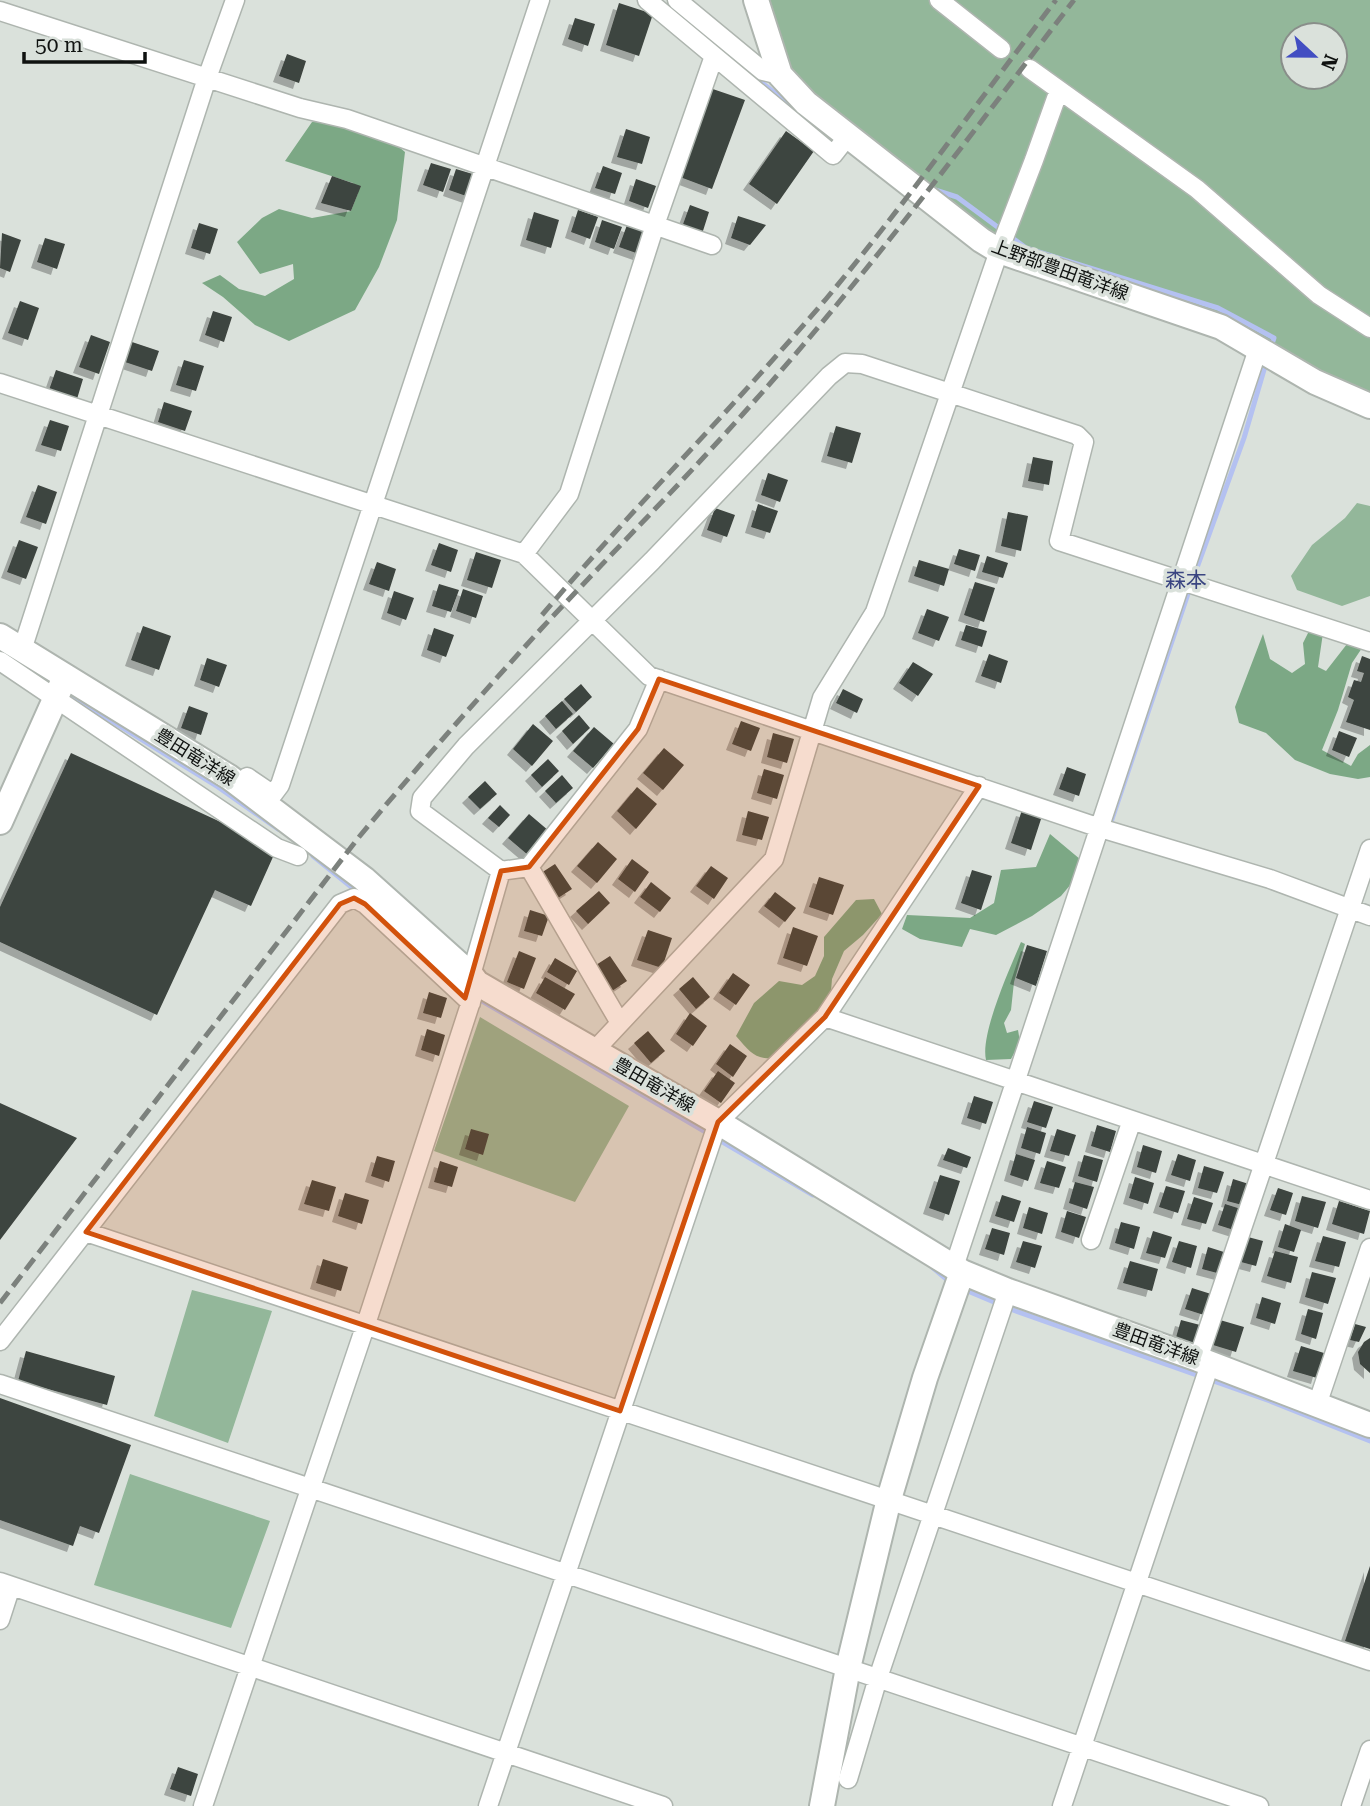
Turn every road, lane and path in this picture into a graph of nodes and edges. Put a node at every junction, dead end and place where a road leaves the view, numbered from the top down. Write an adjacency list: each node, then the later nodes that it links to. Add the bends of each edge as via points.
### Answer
1 (234, 0): 12 (street)
2 (540, 0): 15 (street)
3 (647, 0): 9 (street)
4 (677, 0): 11 (street, via 762,71)
5 (756, 0): 11 (main road, 上野部豊田竜洋線)
6 (939, 0): 8 (street)
7 (0, 11): 12 (street)
8 (1001, 49)
9 (714, 56): 14 (street, via 833,155); 16 (street)
10 (1030, 69): 13 (street)
11 (780, 75): 14 (main road, 上野部豊田竜洋線)
12 (207, 78): 15 (street, via 348,119); 24 (street)
13 (1059, 90): 18 (street); 19 (street, via 1198,189 1319,295)
14 (848, 136): 18 (main road, 上野部豊田竜洋線)
15 (484, 166): 16 (street); 25 (street)
16 (655, 225): 17 (street); 26 (street, via 569,494)
17 (712, 245)
18 (999, 251): 20 (main road, 上野部豊田竜洋線, via 1221,327); 22 (street)
19 (1370, 328)
20 (1258, 349): 23 (main road, 上野部豊田竜洋線, via 1315,382); 27 (street)
21 (0, 383): 24 (street)
22 (950, 393): 27 (street, via 1077,435 1084,442 1059,541); 28 (street, via 862,364 845,363); 35 (street, via 875,612 822,698)
23 (1370, 406)
24 (98, 416): 25 (street); 31 (street)
25 (373, 504): 26 (street); 36 (street, via 280,785 274,793 266,790 211,753)
26 (524, 554): 28 (street)
27 (1182, 580): 30 (street); 39 (street)
28 (592, 620): 33 (street, via 649,676); 43 (street, via 422,798 420,811)
29 (0, 636): 31 (main road, 豊田竜洋線)
30 (1370, 642)
31 (22, 650): 34 (main road, 豊田竜洋線)
32 (0, 661): 34 (street)
33 (659, 679): 35 (street); 42 (street, via 638,729)
34 (60, 687): 36 (main road, 豊田竜洋線); 38 (main road); 41 (street, via 277,848)
35 (813, 730): 37 (street); 48 (street, via 774,859)
36 (204, 761): 46 (main road, 豊田竜洋線, via 363,879)
37 (979, 786): 39 (street); 47 (street)
38 (1, 815)
39 (1100, 828): 44 (street, via 1270,879); 50 (street)
40 (1370, 849): 44 (street)
41 (298, 856)
42 (529, 867): 43 (street); 48 (street)
43 (501, 871): 46 (street)
44 (1350, 909): 45 (street); 53 (street)
45 (1370, 916)
46 (473, 987): 49 (main road, 豊田竜洋線); 55 (street, via 365,904 355,898 340,904); 60 (street)
47 (825, 1017): 50 (street); 52 (street)
48 (620, 1023): 49 (street)
49 (594, 1051): 52 (main road, 豊田竜洋線)
50 (1016, 1081): 51 (street); 58 (street)
51 (1132, 1120): 53 (street); 56 (street)
52 (718, 1122): 58 (main road, 豊田竜洋線); 65 (street)
53 (1263, 1164): 54 (street); 62 (street)
54 (1370, 1200)
55 (86, 1232): 60 (street); 61 (street)
56 (1091, 1240)
57 (1370, 1248): 64 (street)
58 (958, 1270): 59 (main road, 豊田竜洋線); 68 (main road)
59 (1008, 1291): 62 (main road, 豊田竜洋線); 69 (street)
60 (366, 1324): 65 (street); 67 (street)
61 (0, 1342)
62 (1204, 1362): 64 (main road, 豊田竜洋線); 71 (street)
63 (0, 1384): 67 (street)
64 (1317, 1405): 66 (main road, 豊田竜洋線)
65 (620, 1411): 68 (street); 70 (street)
66 (1370, 1425)
67 (311, 1488): 70 (street); 75 (street)
68 (889, 1499): 69 (street); 76 (main road)
69 (933, 1513): 71 (street); 77 (street)
70 (565, 1574): 76 (street); 80 (street)
71 (1137, 1582): 74 (street); 78 (street)
72 (6, 1584): 73 (street); 75 (street)
73 (0, 1620)
74 (1370, 1661)
75 (249, 1666): 80 (street); 82 (street)
76 (848, 1668): 77 (street); 85 (main road)
77 (878, 1678): 78 (street); 81 (street)
78 (1082, 1747): 86 (street); 87 (street)
79 (1370, 1750): 88 (street)
80 (505, 1754): 83 (street); 84 (street)
81 (848, 1779)
82 (203, 1806)
83 (488, 1806)
84 (663, 1806)
85 (822, 1806)
86 (1062, 1806)
87 (1259, 1806)
88 (1351, 1806)

